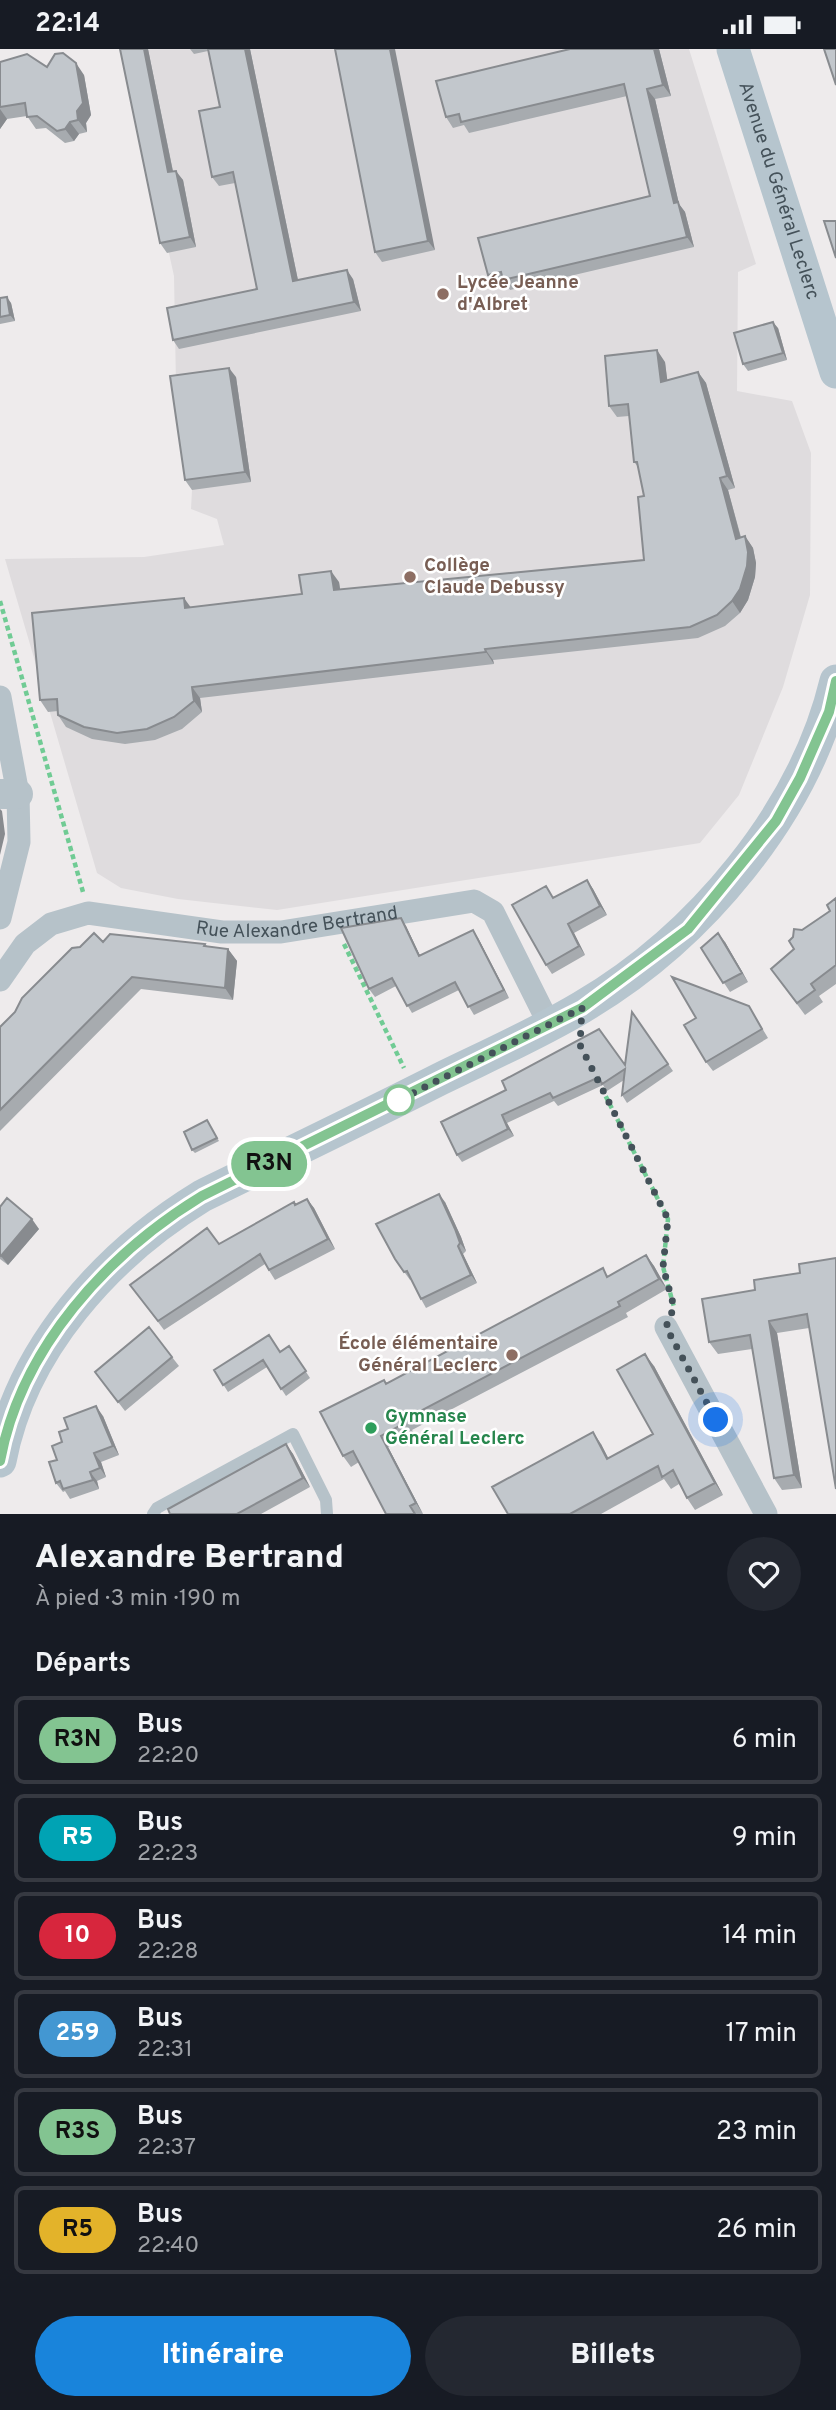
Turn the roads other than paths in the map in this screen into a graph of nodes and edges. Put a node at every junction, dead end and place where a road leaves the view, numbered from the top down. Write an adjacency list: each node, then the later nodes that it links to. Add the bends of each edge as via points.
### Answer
1 (733, 49): 2 (main road, Avenue du Général Leclerc)
2 (836, 372)
3 (836, 683): 8 (main road, via 829,712 776,821 712,901 688,929 617,984)
4 (0, 697): 5 (street)
5 (9, 794): 6 (street, via 19,842)
6 (0, 918)
7 (0, 979): 8 (street, Rue Alexandre Bertrand, via 25,944 51,923 89,913 222,932 281,932 474,901 493,912)
8 (549, 1024): 10 (main road, via 202,1196 141,1239 80,1300 47,1344 13,1412)
9 (666, 1327): 13 (street)
10 (0, 1461)
11 (153, 1514): 12 (lane, via 293,1434 326,1500)
12 (327, 1514)
13 (766, 1514)

